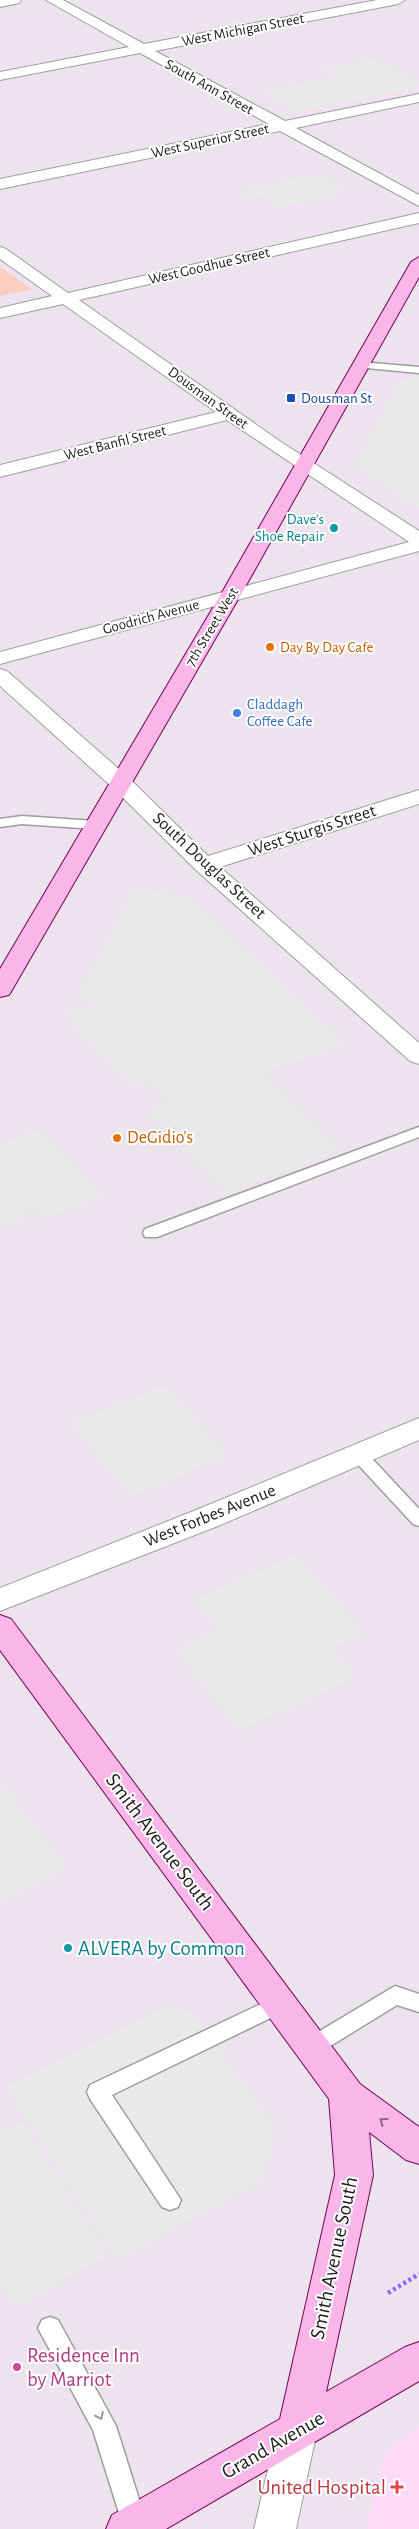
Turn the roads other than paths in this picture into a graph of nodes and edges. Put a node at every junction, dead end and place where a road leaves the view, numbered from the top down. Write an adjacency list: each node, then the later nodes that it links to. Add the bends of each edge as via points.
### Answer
1 (14, 0): 4 (street)
2 (52, 0): 5 (street, South Ann Street)
3 (398, 0): 5 (street, West Michigan Street)
4 (0, 3)
5 (140, 49): 6 (street, West Michigan Street); 8 (street, South Ann Street)
6 (0, 76)
7 (419, 98): 8 (street, West Superior Street)
8 (281, 126): 9 (street, West Superior Street); 10 (street, South Ann Street)
9 (0, 184)
10 (419, 201)
11 (419, 218): 14 (street, West Goodhue Street)
12 (0, 252): 14 (street, Dousman Street)
13 (419, 262): 16 (main road, 7th Street West)
14 (67, 298): 15 (street, West Goodhue Street); 18 (street, Dousman Street)
15 (0, 313)
16 (360, 365): 17 (lane); 19 (main road, 7th Street West)
17 (419, 370)
18 (230, 414): 19 (street, Dousman Street); 20 (street, West Banfil Street)
19 (304, 465): 21 (street, Dousman Street); 23 (main road, 7th Street West)
20 (0, 471)
21 (419, 540)
22 (419, 545): 23 (street, Goodrich Avenue)
23 (231, 595): 24 (street, Goodrich Avenue); 26 (main road, 7th Street West)
24 (0, 658)
25 (0, 675): 26 (street, South Douglas Street)
26 (120, 782): 29 (main road, 7th Street West); 30 (street, South Douglas Street)
27 (419, 797): 30 (street, West Sturgis Street)
28 (0, 822): 29 (lane, via 22,820)
29 (95, 826): 31 (main road, 7th Street West)
30 (204, 865): 32 (street, South Douglas Street)
31 (0, 990)
32 (419, 1056)
33 (419, 1132): 34 (lane)
34 (152, 1233)
35 (419, 1428): 36 (street, West Forbes Avenue)
36 (358, 1454): 37 (lane); 38 (street, West Forbes Avenue)
37 (419, 1520)
38 (0, 1600)
39 (0, 1628): 41 (main road, Smith Avenue South)
40 (419, 2003): 42 (lane, via 395,1995)
41 (280, 2004): 42 (main road, Smith Avenue South); 45 (lane, via 98,2092)
42 (312, 2047): 43 (main road, Smith Avenue South)
43 (347, 2095): 44 (main road, one-way to 43); 48 (main road, Smith Avenue South, via 354,2175)
44 (419, 2148)
45 (170, 2200)
46 (50, 2328): 49 (lane, one-way to 49, via 104,2426)
47 (419, 2360): 48 (main road, Grand Avenue)
48 (297, 2431): 49 (main road, Grand Avenue); 50 (street)
49 (131, 2527)
50 (276, 2529)

